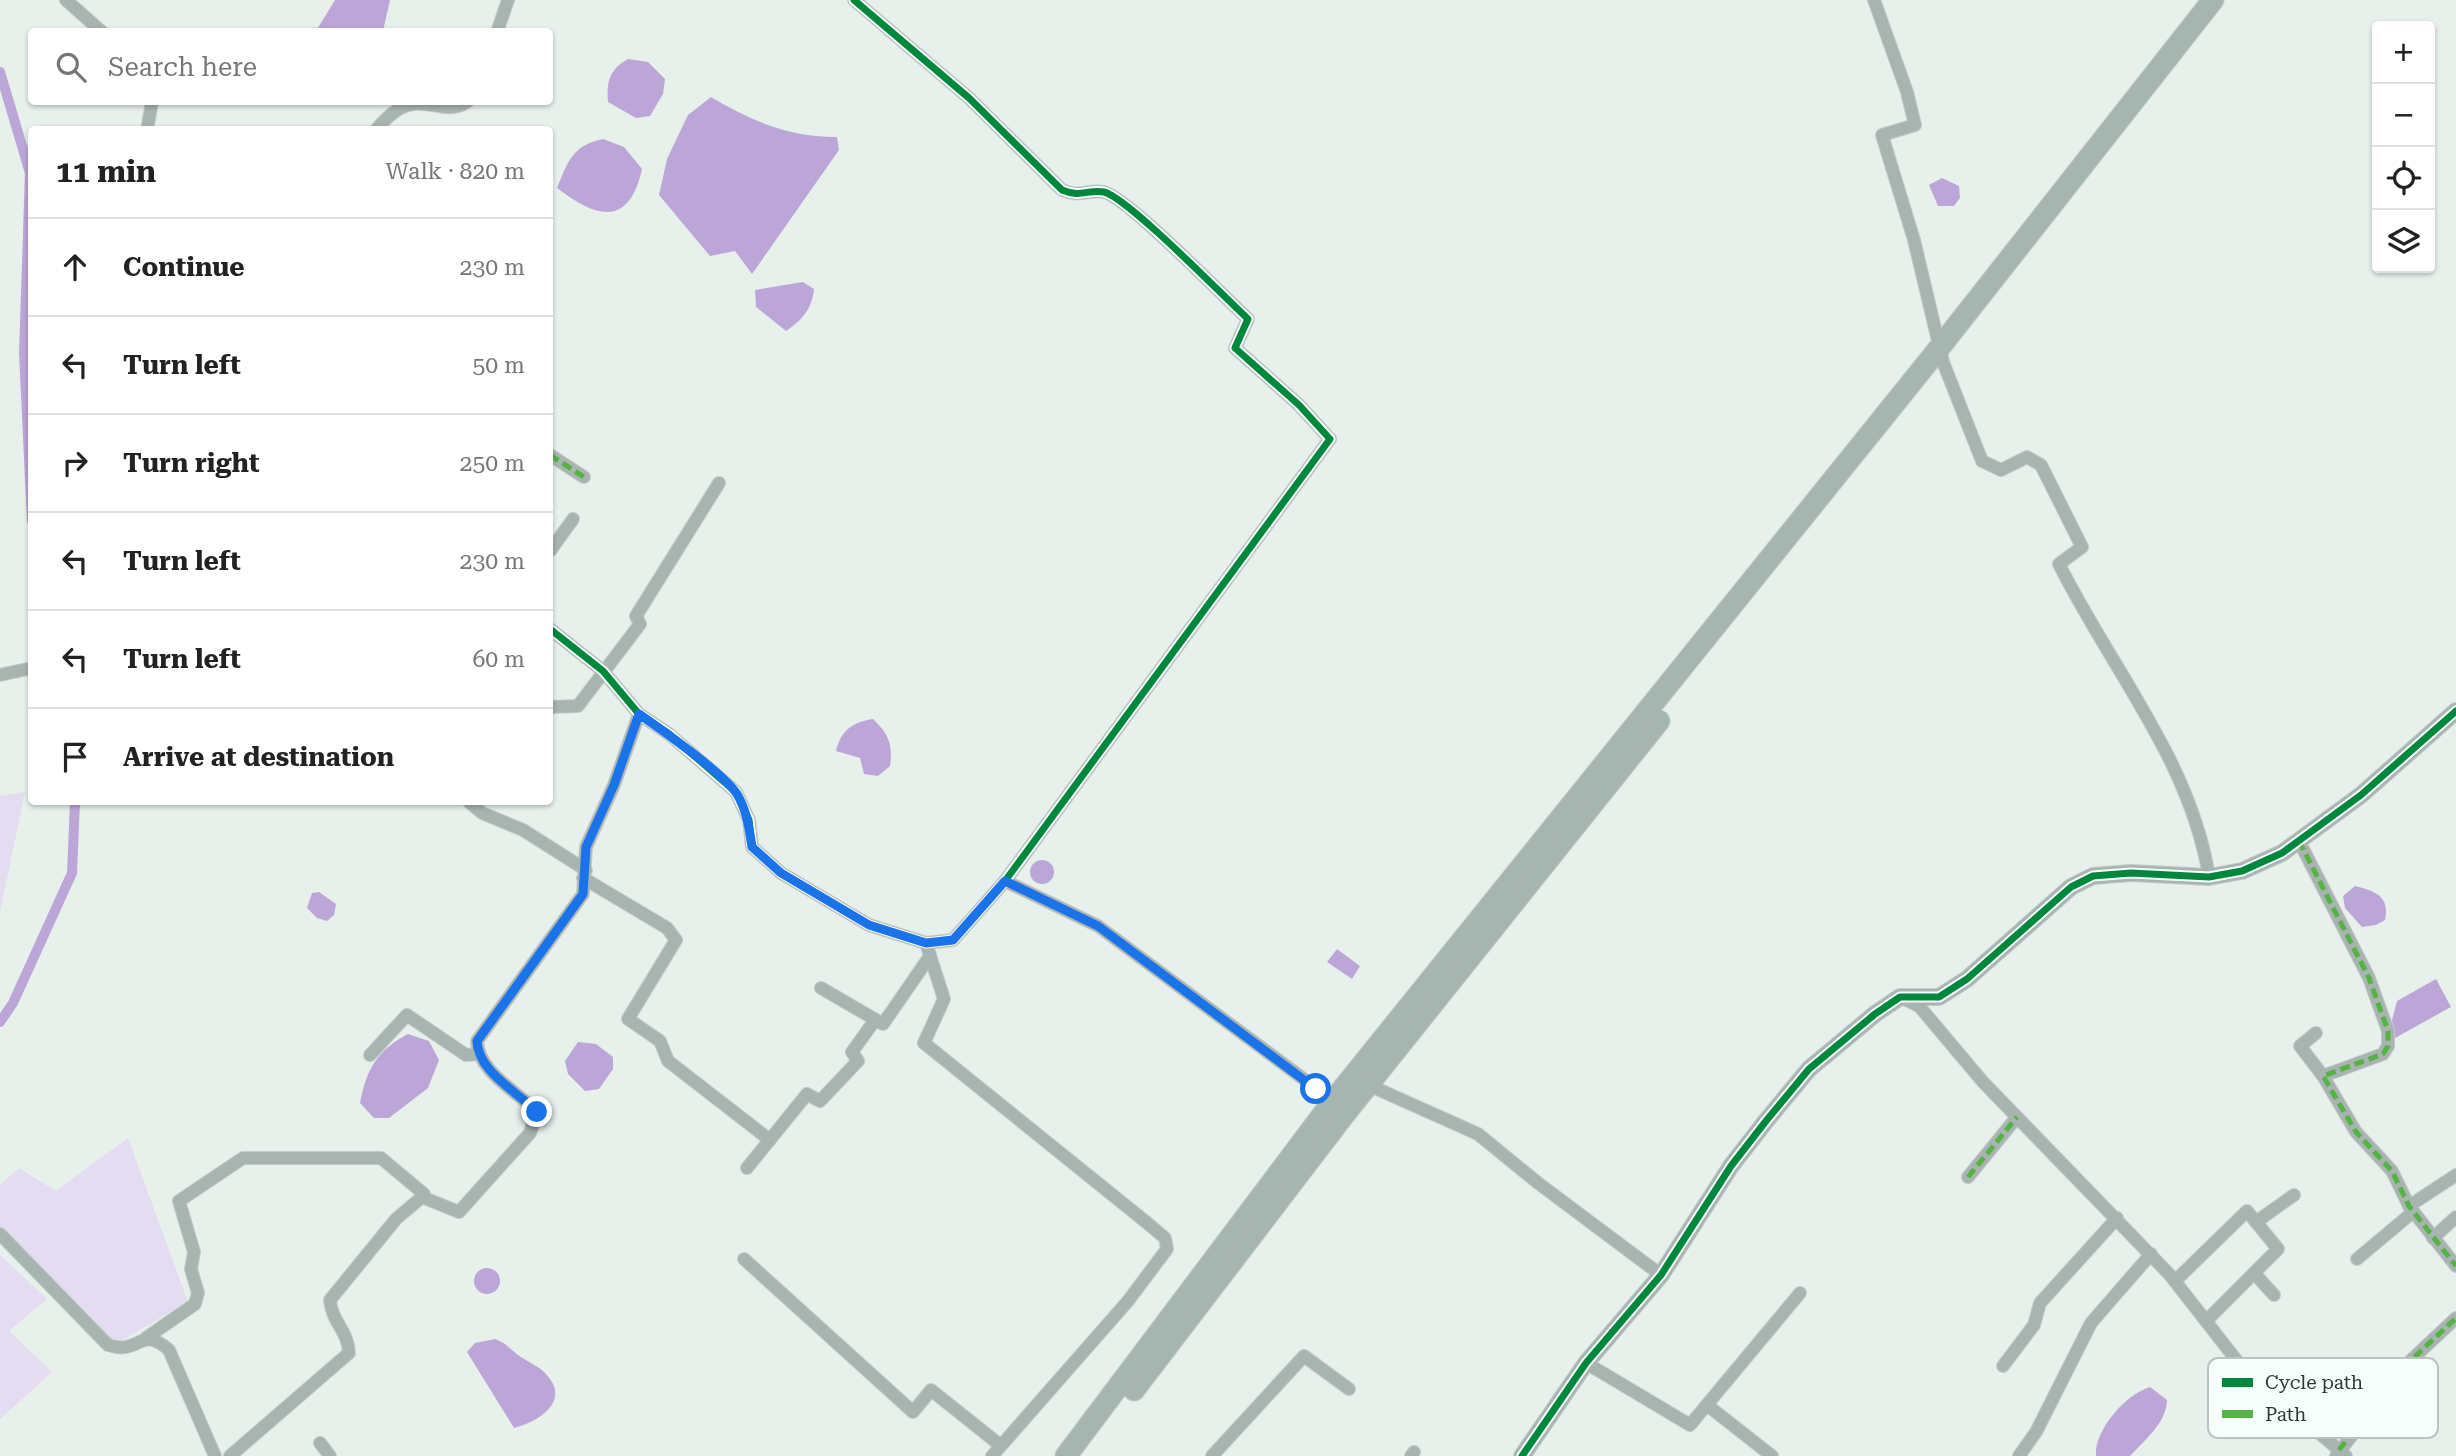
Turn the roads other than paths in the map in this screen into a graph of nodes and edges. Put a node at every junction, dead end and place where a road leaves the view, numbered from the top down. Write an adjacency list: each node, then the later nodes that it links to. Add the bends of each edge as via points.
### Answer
1 (66, 0): 7 (street)
2 (508, 0): 8 (street)
3 (854, 0): 32 (street, via 969,98 1062,190 1075,196 1104,192 1128,207 1248,319 1235,348 1330,439)
4 (1874, 0): 15 (street, via 1915,125 1882,135)
5 (2213, 0): 15 (main road)
6 (2229, 0): 15 (main road)
7 (98, 28)
8 (498, 28)
9 (151, 105): 13 (street)
10 (404, 105): 14 (street)
11 (440, 105): 12 (street)
12 (462, 105)
13 (148, 126)
14 (380, 126)
15 (1942, 354): 31 (street, via 1982,461 2001,470 2027,457 2041,465 2082,547 2059,564 2191,804); 42 (main road)
16 (553, 457): 17 (street)
17 (584, 477)
18 (719, 483): 23 (street, via 636,616 640,624)
19 (573, 519): 20 (street)
20 (553, 547)
21 (553, 631): 23 (street)
22 (28, 669): 24 (street)
23 (603, 671): 25 (street, via 578,706); 27 (street)
24 (0, 675)
25 (553, 707)
26 (2456, 711): 29 (street, via 2361,795)
27 (639, 714): 30 (street, via 586,847); 33 (street, via 736,792 748,820 752,847 781,873 869,925)
28 (474, 805): 30 (street, via 523,830)
29 (2299, 841): 31 (street, via 2242,871); 41 (street, via 2369,978 2388,1031 2383,1054)
30 (585, 874): 39 (street, via 583,894 477,1041); 45 (street, via 667,928 676,940 628,1019 660,1041 668,1062)
31 (2209, 877): 36 (street, via 2093,876 2071,887 1939,998)
32 (1005, 881): 33 (street, via 953,940); 43 (street, via 1098,926)
33 (926, 943): 34 (street)
34 (930, 956): 37 (street, via 883,1024); 78 (street, via 944,999 924,1043 1165,1238 1167,1249 1128,1301)
35 (821, 988): 37 (street)
36 (1900, 998): 44 (street, via 1919,1006); 62 (street, via 1809,1069 1731,1166)
37 (876, 1020): 45 (street, via 852,1052 858,1061 820,1101 807,1094)
38 (2316, 1033): 41 (street, via 2300,1046)
39 (479, 1054): 40 (street, via 466,1055 407,1015); 81 (street, via 488,1068 537,1112 530,1133 459,1212 422,1197 396,1219 330,1300 331,1314 348,1336 349,1353)
40 (370, 1055)
41 (2323, 1076): 51 (street, via 2356,1132 2392,1171)
42 (1362, 1082): 43 (main road); 62 (street, via 1478,1134); 85 (main road)
43 (1333, 1101): 84 (main road)
44 (2017, 1117): 48 (street); 53 (street)
45 (770, 1140): 46 (street)
46 (747, 1168)
47 (2456, 1175): 51 (street)
48 (1968, 1177)
49 (424, 1194): 68 (street, via 381,1158 243,1158 178,1201 194,1252 191,1269 198,1293 195,1304)
50 (2294, 1195): 54 (street)
51 (2411, 1209): 56 (street); 59 (street)
52 (2456, 1217): 56 (street)
53 (2117, 1218): 57 (street); 72 (street, via 2040,1303 2034,1325)
54 (2256, 1222): 61 (street, via 2278,1249); 63 (street, via 2247,1211)
55 (0, 1234): 68 (street, via 108,1345 131,1348)
56 (2433, 1238): 60 (street)
57 (2151, 1254): 63 (street); 89 (street, via 2091,1322 2036,1432)
58 (744, 1259): 78 (street, via 913,1412 931,1390)
59 (2357, 1259)
60 (2456, 1266)
61 (2254, 1273): 65 (street); 67 (street)
62 (1661, 1275): 71 (street)
63 (2175, 1281): 67 (street)
64 (1800, 1293): 74 (street)
65 (2274, 1295)
66 (2456, 1318): 70 (street)
67 (2206, 1321): 69 (street)
68 (146, 1338): 80 (street, via 156,1339 169,1350)
69 (2235, 1358)
70 (2413, 1358)
71 (1587, 1363): 74 (street, via 1690,1425); 87 (street)
72 (2003, 1366)
73 (1349, 1389): 86 (street, via 1304,1356)
74 (1707, 1405): 88 (street)
75 (2323, 1438): 79 (street)
76 (2353, 1438): 79 (street)
77 (320, 1443): 82 (street)
78 (1000, 1445): 83 (street)
79 (2341, 1454)
80 (215, 1456)
81 (230, 1456)
82 (330, 1456)
83 (992, 1456)
84 (1066, 1456)
85 (1084, 1456)
86 (1212, 1456)
87 (1522, 1456)
88 (1772, 1456)
89 (2019, 1456)

